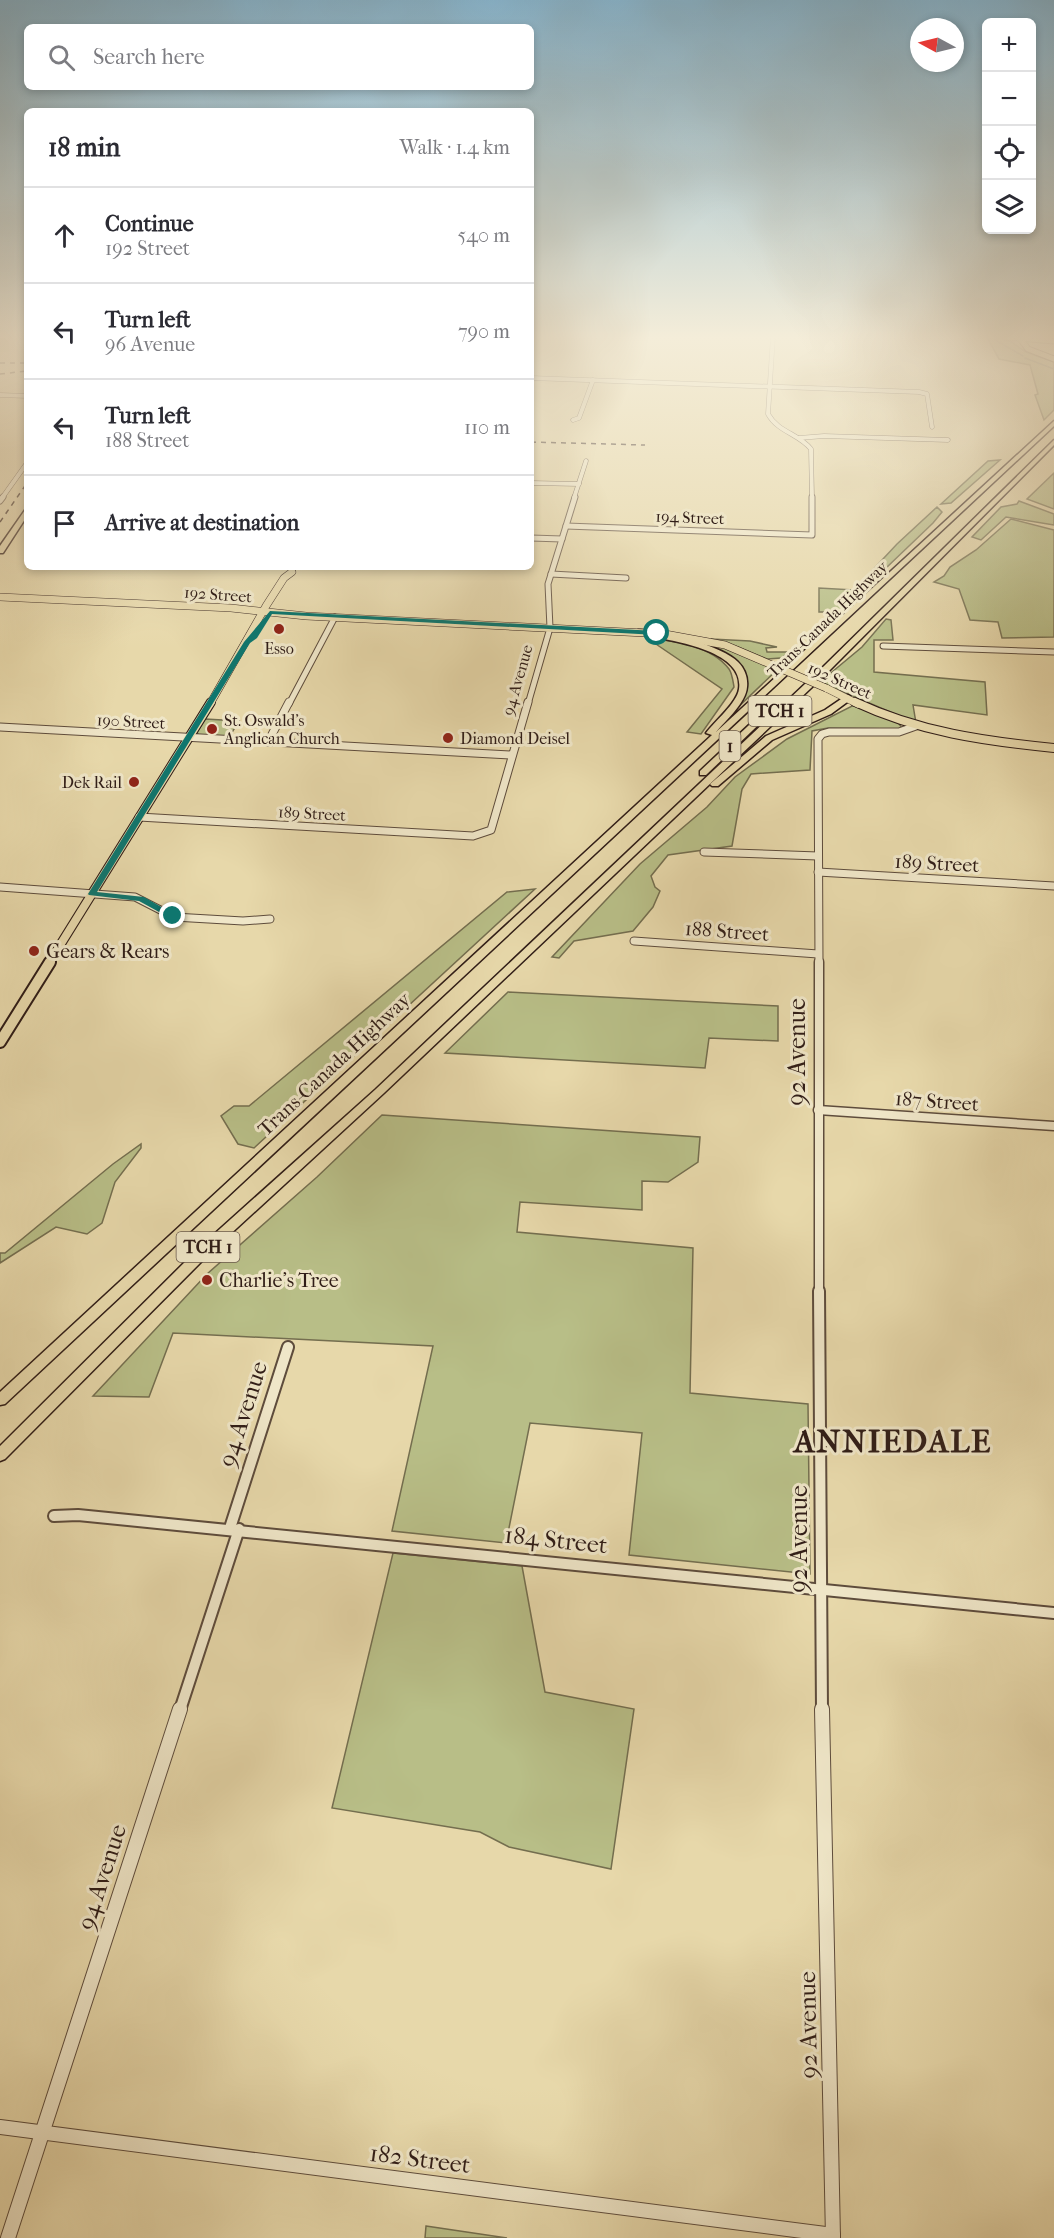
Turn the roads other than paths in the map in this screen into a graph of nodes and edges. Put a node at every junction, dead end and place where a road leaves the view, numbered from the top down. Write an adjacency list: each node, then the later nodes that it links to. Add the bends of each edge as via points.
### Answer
1 (802, 440): 13 (street, 194 Street, via 812,452 812,535)
2 (1035, 440): 36 (highway, Trans-Canada Highway / TCH 1)
3 (1054, 442): 6 (highway, Trans-Canada Highway / TCH 1)
4 (1054, 448): 6 (highway)
5 (586, 461): 9 (street, 94 Avenue)
6 (1032, 465): 22 (highway, Trans-Canada Highway / TCH 1)
7 (24, 467): 10 (street)
8 (534, 483): 9 (street)
9 (579, 484): 13 (street, 94 Avenue)
10 (0, 501)
11 (24, 505): 15 (highway)
12 (24, 515): 17 (highway)
13 (566, 526): 16 (street, 94 Avenue)
14 (534, 538): 16 (street)
15 (0, 539)
16 (562, 539): 19 (street, 94 Avenue)
17 (0, 551)
18 (293, 570): 23 (main road, via 292,578)
19 (551, 574): 20 (street); 25 (street, 94 Avenue)
20 (627, 578)
21 (0, 596): 23 (main road, 192 Street)
22 (896, 598): 38 (highway, Trans-Canada Highway / TCH 1); 46 (highway, Trans-Canada Highway / 1, via 740,737)
23 (267, 612): 24 (main road, 192 Street); 32 (main road, via 247,638)
24 (336, 617): 25 (main road, 192 Street); 33 (street)
25 (550, 628): 26 (main road, 192 Street); 35 (street, 94 Avenue)
26 (641, 632): 29 (main road, 192 Street, bridge, via 710,641); 36 (highway, via 703,645 738,666 744,679 743,692)
27 (883, 646): 28 (street)
28 (1054, 652)
29 (847, 698): 30 (main road, 192 Street); 38 (highway, via 828,712 770,738)
30 (916, 726): 34 (main road, 192 Street, via 954,736); 41 (street, 92 Avenue, via 899,732 823,733 818,739)
31 (0, 728): 32 (street, 190 Street)
32 (188, 738): 33 (street, 190 Street); 37 (main road)
33 (268, 742): 35 (street, 190 Street)
34 (1054, 748)
35 (512, 755): 39 (street, 94 Avenue, via 491,830)
36 (681, 768): 54 (highway, Trans-Canada Highway / TCH 1)
37 (139, 817): 39 (street, 189 Street); 45 (main road)
38 (664, 823): 46 (highway, Trans-Canada Highway / TCH 1)
39 (484, 834)
40 (704, 852): 41 (street)
41 (818, 856): 42 (street, 92 Avenue)
42 (818, 872): 43 (street, 189 Street); 49 (street, 92 Avenue)
43 (1054, 886)
44 (0, 887): 45 (street)
45 (92, 894): 47 (street, via 141,899 173,916); 50 (main road)
46 (575, 905): 55 (highway, Trans-Canada Highway / TCH 1, via 222,1235)
47 (270, 919)
48 (634, 941): 49 (street, 188 Street)
49 (818, 954): 51 (street, 92 Avenue)
50 (2, 1037)
51 (818, 1110): 52 (street, 187 Street); 58 (street, 92 Avenue)
52 (1054, 1126)
53 (288, 1347): 57 (street, 94 Avenue)
54 (0, 1400)
55 (0, 1455)
56 (54, 1516): 57 (street, 184 Street)
57 (235, 1529): 58 (street, 184 Street); 61 (street, 94 Avenue)
58 (820, 1589): 59 (street, 184 Street); 62 (street, 92 Avenue)
59 (1054, 1613)
60 (0, 2127): 61 (street, 182 Street)
61 (42, 2133): 62 (street, 182 Street); 63 (street, 94 Avenue)
62 (833, 2237)
63 (8, 2238)

